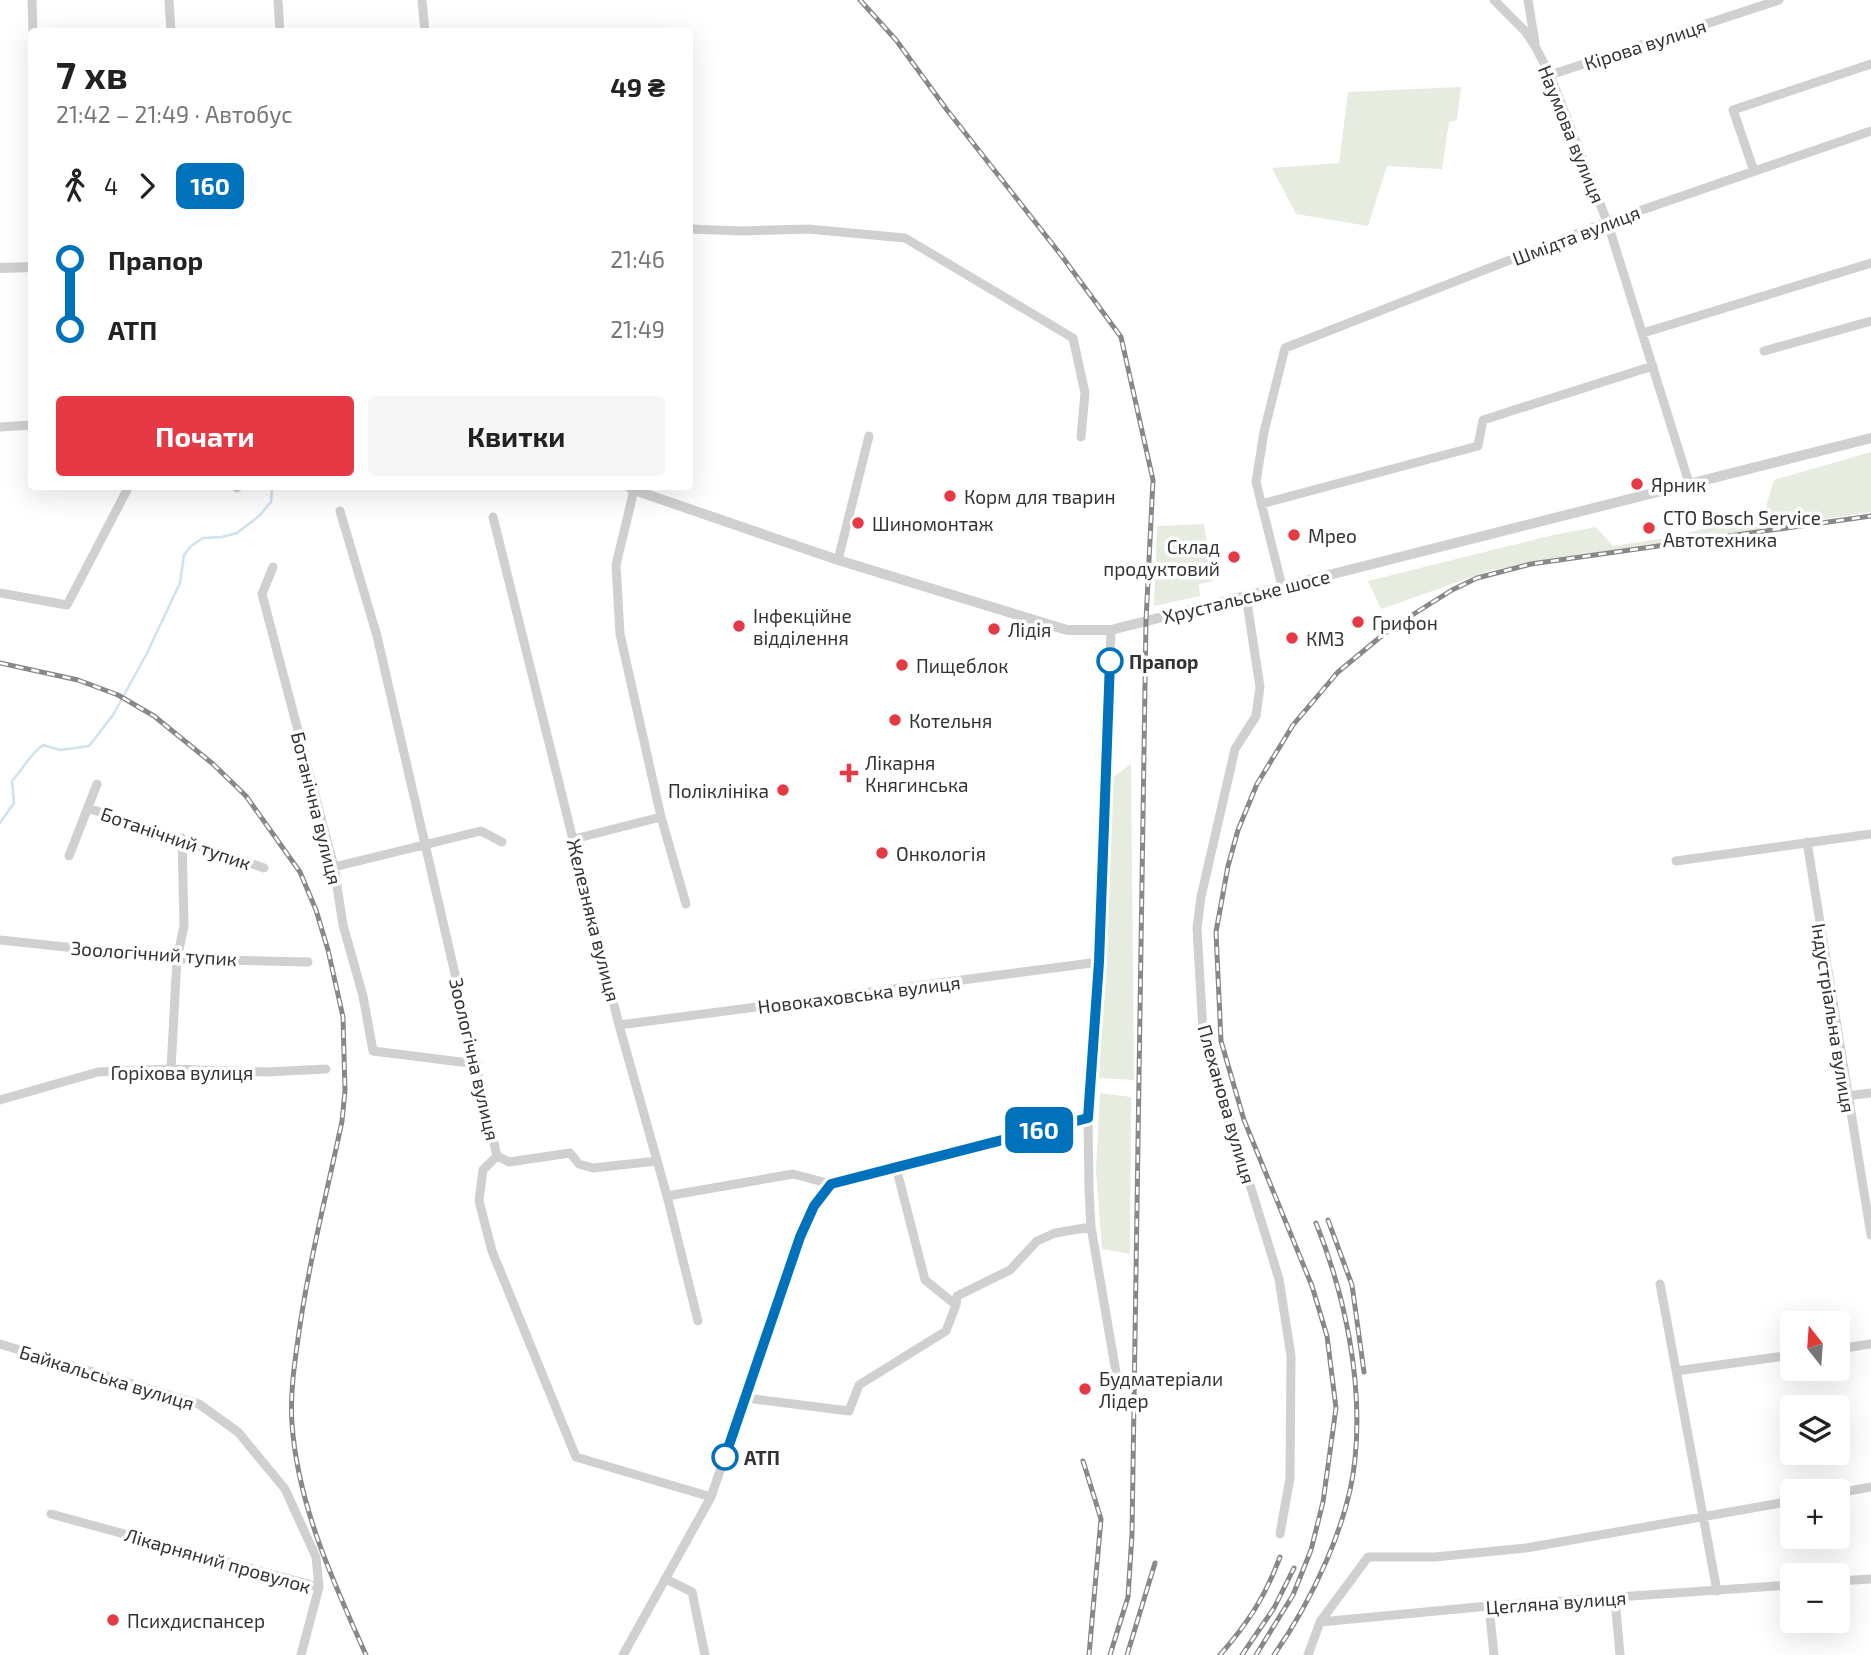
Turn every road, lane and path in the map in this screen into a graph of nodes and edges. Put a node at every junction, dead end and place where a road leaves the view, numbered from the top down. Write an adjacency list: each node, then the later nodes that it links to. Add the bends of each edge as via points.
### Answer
1 (32, 0): 8 (street)
2 (169, 0): 9 (street)
3 (278, 0): 10 (street)
4 (422, 0): 11 (street)
5 (1494, 0): 12 (street, Наумова вулиця)
6 (1528, 0): 12 (street)
7 (1779, 0): 14 (street, Кірова вулиця)
8 (33, 28)
9 (171, 28)
10 (280, 28)
11 (425, 28)
12 (1535, 46): 14 (street, Наумова вулиця)
13 (1871, 64): 16 (street, via 1733,110)
14 (1550, 75): 17 (street, Наумова вулиця)
15 (1871, 131): 16 (street, Шмідта вулиця)
16 (1754, 172): 17 (street, Шмідта вулиця)
17 (1607, 222): 23 (street, Наумова вулиця); 35 (street, Шмідта вулиця, via 1285,348 1256,482)
18 (693, 229): 29 (street, via 808,229 905,238 1073,338 1085,393)
19 (1871, 263): 23 (street)
20 (0, 268): 21 (street)
21 (28, 268)
22 (1871, 321): 24 (street)
23 (1643, 332): 25 (street, Наумова вулиця)
24 (1764, 351)
25 (1653, 366): 31 (street, Наумова вулиця); 35 (street, via 1483,420 1478,446)
26 (28, 425): 27 (street)
27 (0, 427)
28 (869, 436): 38 (street)
29 (1081, 437)
30 (1871, 438): 31 (street, Хрустальське шосе)
31 (1689, 483): 40 (street, Хрустальське шосе)
32 (127, 490): 41 (street, via 67,605)
33 (631, 490): 46 (street, via 616,565 620,634)
34 (634, 490): 38 (street, Хрустальське шосе)
35 (1261, 504): 40 (street)
36 (340, 511): 52 (street, Зоологічна вулиця, via 377,636)
37 (493, 517): 49 (street, Железняка вулиця)
38 (838, 560): 43 (street, Хрустальське шосе, via 1067,630)
39 (273, 567): 55 (street, Ботанічна вулиця, via 262,594)
40 (1282, 586): 42 (street, Хрустальське шосе)
41 (0, 593)
42 (1245, 596): 43 (street, Хрустальське шосе); 93 (street, Плеханова вулиця, via 1260,687 1256,716 1235,749 1197,928 1203,1032 1286,1313 1291,1356 1290,1478)
43 (1111, 630): 61 (street)
44 (97, 785): 45 (street)
45 (88, 808): 48 (street, Ботанічний тупик); 53 (street)
46 (661, 817): 49 (street); 57 (street)
47 (1871, 834): 51 (street)
48 (182, 838): 56 (street, Ботанічний тупик); 59 (street, via 184,926)
49 (574, 839): 62 (street, Железняка вулиця)
50 (502, 842): 52 (street, via 481,831)
51 (1807, 842): 54 (street); 67 (street, Індустріальна вулиця)
52 (425, 844): 55 (street); 63 (street, Зоологічна вулиця)
53 (69, 856)
54 (1676, 861)
55 (334, 867): 63 (street, Ботанічна вулиця, via 373,1051)
56 (264, 868)
57 (686, 904)
58 (0, 940): 59 (street, Зоологічний тупик)
59 (177, 959): 60 (street, Зоологічний тупик); 64 (street)
60 (308, 962)
61 (1099, 962): 62 (street, Новокаховська вулиця); 69 (street)
62 (619, 1025): 71 (street, Железняка вулиця)
63 (477, 1064): 70 (street, Зоологічна вулиця)
64 (171, 1069): 65 (street, Горіхова вулиця); 68 (street, Горіхова вулиця, via 98,1072)
65 (326, 1069)
66 (1871, 1093): 67 (street)
67 (1847, 1096): 76 (street, Індустріальна вулиця)
68 (0, 1100)
69 (1088, 1118): 72 (street); 75 (street)
70 (497, 1156): 71 (street, via 509,1162 570,1153 579,1164 593,1168); 89 (street, Зоологічна вулиця, via 483,1170 479,1201 492,1251 576,1457)
71 (657, 1161): 74 (street, Железняка вулиця)
72 (897, 1167): 73 (street); 78 (street, via 925,1280)
73 (831, 1184): 74 (street, via 793,1174); 86 (street, via 814,1206 800,1237)
74 (667, 1196): 79 (street, Железняка вулиця)
75 (1091, 1227): 78 (street, via 1037,1241 1010,1270 957,1296); 85 (street)
76 (1871, 1235)
77 (1660, 1284): 84 (street)
78 (956, 1305): 86 (street, via 946,1331 859,1385 849,1411)
79 (698, 1321)
80 (0, 1344): 98 (street, Байкальська вулиця, via 199,1404 238,1432 285,1489 316,1557)
81 (1871, 1344): 82 (street)
82 (1850, 1347)
83 (1780, 1357): 84 (street)
84 (1676, 1371): 92 (street)
85 (1118, 1384)
86 (746, 1398): 89 (street)
87 (1871, 1487): 88 (street)
88 (1850, 1491)
89 (711, 1497): 94 (street)
90 (1780, 1503): 92 (street)
91 (51, 1514): 98 (street, Лікарняний провулок)
92 (1705, 1516): 99 (street); 102 (street, via 1526,1548 1434,1557 1368,1557)
93 (1280, 1534)
94 (666, 1579): 104 (street); 105 (street, via 692,1592)
95 (1871, 1579): 96 (street)
96 (1850, 1580)
97 (1780, 1586): 99 (street, Цегляна вулиця)
98 (319, 1587): 103 (street, Лікарняний провулок)
99 (1717, 1591): 100 (street, Цегляна вулиця)
100 (1615, 1599): 101 (street, Цегляна вулиця); 108 (street)
101 (1489, 1606): 102 (street, Цегляна вулиця); 107 (street)
102 (1320, 1622): 106 (street)
103 (301, 1655)
104 (623, 1655)
105 (705, 1655)
106 (1308, 1655)
107 (1494, 1655)
108 (1620, 1655)

